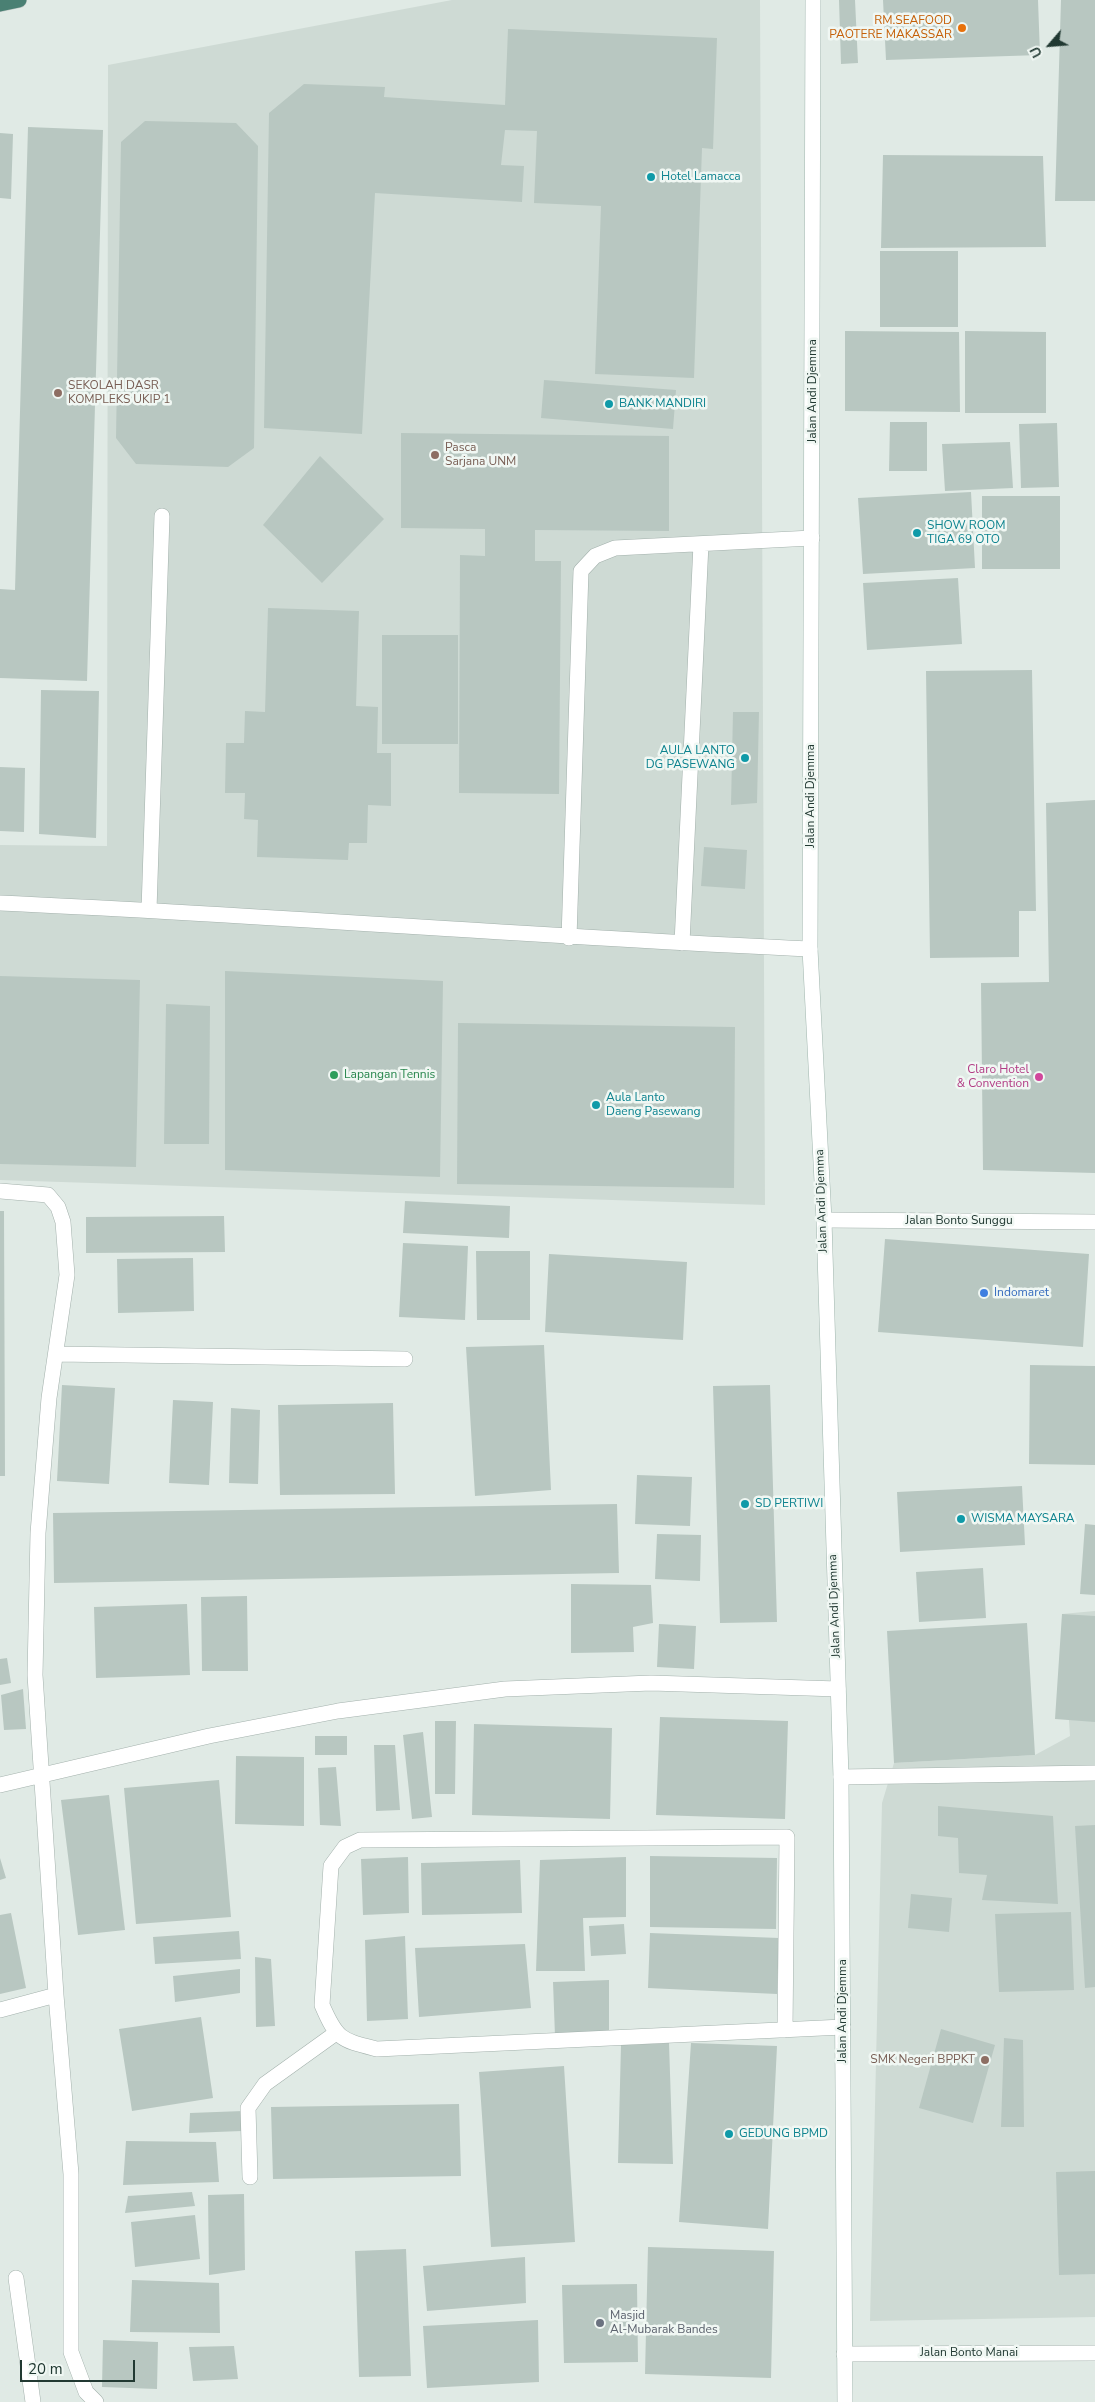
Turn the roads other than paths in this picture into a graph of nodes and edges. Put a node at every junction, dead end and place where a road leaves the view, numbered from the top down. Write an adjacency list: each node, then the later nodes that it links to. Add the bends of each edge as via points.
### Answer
1 (19, 0): 3 (highway)
2 (813, 0): 5 (street, Jalan Andi Djemma)
3 (0, 4)
4 (162, 516): 8 (street)
5 (812, 538): 6 (street); 11 (street, Jalan Andi Djemma)
6 (701, 544): 9 (street, via 615,548 595,556 581,571); 10 (street)
7 (0, 903): 8 (street)
8 (149, 910): 9 (street, via 326,919)
9 (568, 938): 10 (street)
10 (682, 943): 11 (street)
11 (810, 949): 13 (street, Jalan Andi Djemma)
12 (0, 1191): 15 (street, via 48,1195 58,1207 63,1222 67,1275)
13 (824, 1220): 14 (street, Jalan Bonto Sunggu); 17 (street, Jalan Andi Djemma)
14 (1095, 1222)
15 (56, 1354): 16 (street); 19 (street, via 49,1398 38,1533 36,1675)
16 (405, 1359)
17 (838, 1689): 19 (street, via 651,1683 505,1689 338,1711); 20 (street, Jalan Andi Djemma)
18 (1095, 1773): 20 (street)
19 (42, 1774): 21 (street); 22 (street)
20 (841, 1777): 24 (street, Jalan Andi Djemma)
21 (0, 1785)
22 (56, 1995): 23 (street); 32 (street, via 71,2174 71,2352 86,2392)
23 (0, 2010)
24 (843, 2027): 25 (street); 30 (street, Jalan Andi Djemma)
25 (785, 2030): 26 (street, via 377,2049 344,2041); 26 (street, via 787,1836 360,1840 345,1846 330,1866 322,2005)
26 (336, 2033): 27 (street, via 265,2084 248,2108)
27 (250, 2176)
28 (16, 2278): 31 (street)
29 (1095, 2352): 30 (street, Jalan Bonto Manai)
30 (844, 2354): 33 (street, Jalan Andi Djemma)
31 (33, 2402)
32 (96, 2402)
33 (844, 2402)

